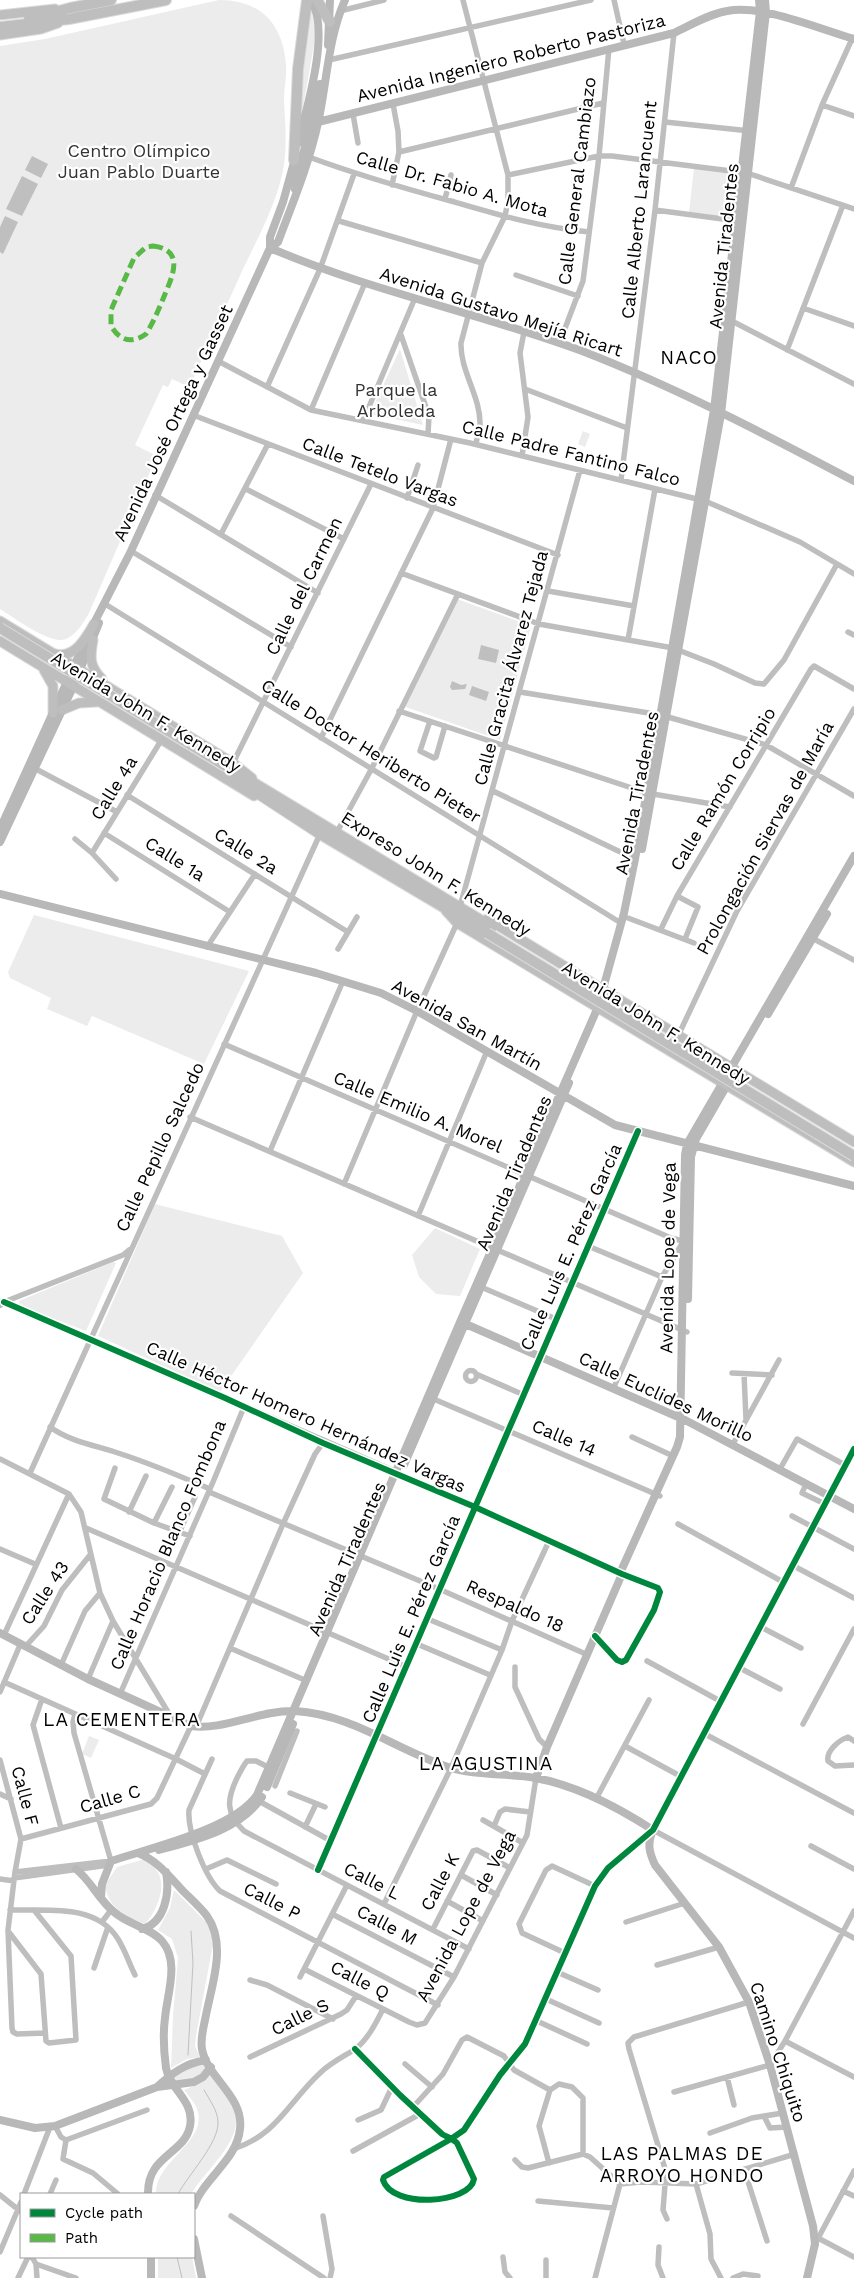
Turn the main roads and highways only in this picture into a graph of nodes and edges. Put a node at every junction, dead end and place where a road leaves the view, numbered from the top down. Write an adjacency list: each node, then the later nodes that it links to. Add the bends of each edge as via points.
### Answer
1 (107, 0): 9 (highway)
2 (166, 0): 12 (highway)
3 (308, 0): 19 (highway, via 298,69); 19 (main road, Avenida José Ortega y Gasset, via 318,16 320,41)
4 (317, 0): 14 (highway)
5 (330, 0): 14 (main road)
6 (345, 0): 18 (main road, Avenida José Ortega y Gasset, via 340,10)
7 (759, 0): 10 (main road, Avenida Tiradentes)
8 (765, 0): 10 (main road, Avenida Tiradentes)
9 (70, 8): 11 (main road); 13 (highway, via 25,20)
10 (763, 12): 17 (main road, Avenida Ingeniero Roberto Pastoriza); 18 (main road, Avenida Ingeniero Roberto Pastoriza, via 722,12 674,33); 22 (main road, Avenida Tiradentes)
11 (0, 15)
12 (69, 19): 15 (highway); 16 (main road, via 41,29)
13 (0, 22)
14 (330, 22): 20 (main road)
15 (0, 28)
16 (0, 35)
17 (853, 39)
18 (318, 122): 20 (main road, Avenida José Ortega y Gasset, via 302,181)
19 (294, 160): 21 (main road, Avenida José Ortega y Gasset, via 270,237)
20 (294, 198): 21 (main road, Avenida José Ortega y Gasset, via 278,242)
21 (270, 248): 22 (main road, Avenida Gustavo Mejía Ricart, via 320,269 559,344 636,374); 24 (main road, Avenida José Ortega y Gasset)
22 (717, 412): 23 (main road, Avenida Gustavo Mejía Ricart); 42 (main road, Avenida Tiradentes)
23 (854, 481)
24 (104, 607): 26 (main road, Avenida José Ortega y Gasset); 30 (main road, Avenida José Ortega y Gasset)
25 (0, 621): 29 (main road, Avenida John F. Kennedy)
26 (94, 624): 32 (main road, via 72,652 66,655); 35 (main road, Avenida José Ortega y Gasset)
27 (0, 628): 41 (highway, Expreso John F. Kennedy, bridge)
28 (0, 635): 41 (highway, Expreso John F. Kennedy)
29 (30, 639): 32 (main road, Avenida John F. Kennedy); 33 (main road, via 60,660 60,666 53,669 32,656)
30 (93, 640): 35 (main road, Avenida José Ortega y Gasset); 37 (main road, via 92,667)
31 (0, 641): 33 (main road, Avenida John F. Kennedy)
32 (51, 652): 35 (main road, Avenida John F. Kennedy)
33 (22, 655): 34 (main road, Avenida John F. Kennedy)
34 (36, 663): 36 (main road, Avenida John F. Kennedy); 39 (main road, via 47,673 53,686)
35 (77, 668): 36 (main road, Avenida José Ortega y Gasset); 37 (main road, Avenida John F. Kennedy)
36 (70, 685): 38 (main road, Avenida John F. Kennedy); 39 (main road, Avenida José Ortega y Gasset)
37 (122, 695): 40 (main road, via 119,697 95,682 88,685 88,691); 41 (main road, Avenida John F. Kennedy)
38 (100, 702): 39 (main road, via 79,702); 40 (main road, Avenida John F. Kennedy)
39 (58, 712): 44 (main road, Avenida José Ortega y Gasset); 45 (main road, Avenida José Ortega y Gasset)
40 (117, 712): 43 (main road, Avenida John F. Kennedy)
41 (230, 768): 43 (highway, Expreso John F. Kennedy); 49 (highway, Expreso John F. Kennedy)
42 (650, 793): 51 (main road, Avenida Tiradentes); 51 (main road, Avenida Tiradentes)
43 (277, 808): 50 (highway, Expreso John F. Kennedy)
44 (0, 829)
45 (0, 842)
46 (854, 856): 53 (main road, Avenida Lope de Vega)
47 (854, 865): 53 (main road, Avenida Lope de Vega)
48 (0, 894): 64 (main road, Avenida San Martín, via 381,993)
49 (442, 896): 52 (highway, Expreso John F. Kennedy); 54 (main road, Avenida John F. Kennedy, via 461,903)
50 (444, 909): 52 (highway, Expreso John F. Kennedy); 55 (main road, Avenida John F. Kennedy, via 457,923)
51 (625, 920): 56 (main road, Avenida Tiradentes)
52 (490, 930): 69 (highway, Expreso John F. Kennedy); 70 (highway, Expreso John F. Kennedy, bridge)
53 (810, 937): 62 (main road, Avenida Lope de Vega)
54 (560, 964): 55 (main road, via 589,985 589,991 581,994); 56 (main road, Avenida John F. Kennedy)
55 (551, 978): 57 (main road, Avenida John F. Kennedy)
56 (604, 991): 57 (main road, Avenida Tiradentes); 58 (main road, Avenida John F. Kennedy)
57 (600, 1008): 59 (main road, Avenida John F. Kennedy); 64 (main road, Avenida Tiradentes)
58 (650, 1018): 59 (main road, via 640,1018 619,1004 612,1006 613,1013 637,1027); 60 (main road, Avenida John F. Kennedy)
59 (641, 1033): 61 (main road, Avenida John F. Kennedy)
60 (688, 1042): 61 (main road, via 716,1062 717,1069 710,1072 687,1058); 62 (main road, Avenida John F. Kennedy)
61 (680, 1058): 63 (main road, Avenida John F. Kennedy)
62 (733, 1070): 63 (main road, Avenida Lope de Vega); 65 (main road, Avenida John F. Kennedy)
63 (724, 1085): 66 (main road, Avenida John F. Kennedy); 68 (main road, Avenida Lope de Vega)
64 (561, 1096): 68 (main road, Avenida San Martín, via 615,1125); 73 (main road, Avenida Tiradentes)
65 (779, 1096): 66 (main road, via 771,1096 749,1082 741,1084 742,1091); 67 (main road, Avenida John F. Kennedy)
66 (770, 1112): 71 (main road, Avenida John F. Kennedy)
67 (854, 1142)
68 (690, 1145): 72 (main road, Avenida San Martín); 76 (main road, Avenida Lope de Vega, via 685,1155)
69 (854, 1149)
70 (854, 1156)
71 (854, 1162)
72 (854, 1186)
73 (495, 1249): 75 (main road, Avenida Tiradentes); 75 (main road, Avenida Tiradentes, via 482,1287)
74 (2, 1303): 77 (main road, Calle Héctor Homero Hernández Vargas)
75 (463, 1323): 76 (main road, Calle Euclides Morillo); 77 (main road, Avenida Tiradentes)
76 (683, 1419): 78 (main road, Avenida Lope de Vega, via 680,1437); 78 (main road, Avenida Lope de Vega, via 682,1445); 79 (main road, Calle Euclides Morillo, via 780,1469 827,1500)
77 (398, 1474): 80 (main road, Avenida Tiradentes)
78 (658, 1495): 83 (main road, Avenida Lope de Vega, via 621,1571)
79 (854, 1509)
80 (329, 1633): 82 (main road, Avenida Tiradentes); 82 (main road, Avenida Tiradentes)
81 (2, 1634): 82 (main road, via 88,1679 193,1727 209,1727 264,1713)
82 (296, 1711): 83 (main road, via 359,1727 451,1768); 84 (main road, Avenida Tiradentes, via 274,1776 257,1800 235,1820)
83 (536, 1778): 103 (main road, Camino Chiquito, via 573,1789 653,1830 648,1850 656,1865 719,1947 749,2002 784,2113 813,2226 816,2241)
84 (193, 1836): 85 (main road, Avenida Tiradentes); 86 (main road, Avenida Tiradentes)
85 (169, 1847): 86 (main road, Avenida Tiradentes); 88 (main road, via 163,1859)
86 (141, 1854): 88 (main road); 89 (main road, Avenida Tiradentes, via 110,1863)
87 (76, 1869): 89 (main road)
88 (165, 1870): 90 (main road, via 167,1883 163,1911 153,1926); 91 (main road, via 207,1916 216,1935 216,1962 201,2042)
89 (101, 1897): 90 (main road, via 111,1910)
90 (142, 1929): 93 (main road, via 162,1941 171,1960 164,2020)
91 (206, 2060): 92 (main road); 93 (main road, via 192,2063)
92 (211, 2067): 94 (main road, via 199,2080); 98 (main road, via 236,2104 240,2129 233,2148)
93 (169, 2076): 94 (main road); 95 (main road)
94 (174, 2085): 95 (main road); 97 (main road, via 190,2109 190,2125 184,2138 154,2168)
95 (157, 2086): 96 (main road, via 53,2126 34,2128)
96 (0, 2120)
97 (148, 2193)
98 (195, 2203)
99 (195, 2244): 102 (main road)
100 (151, 2258): 101 (main road)
101 (151, 2278)
102 (202, 2278)
103 (807, 2278)

